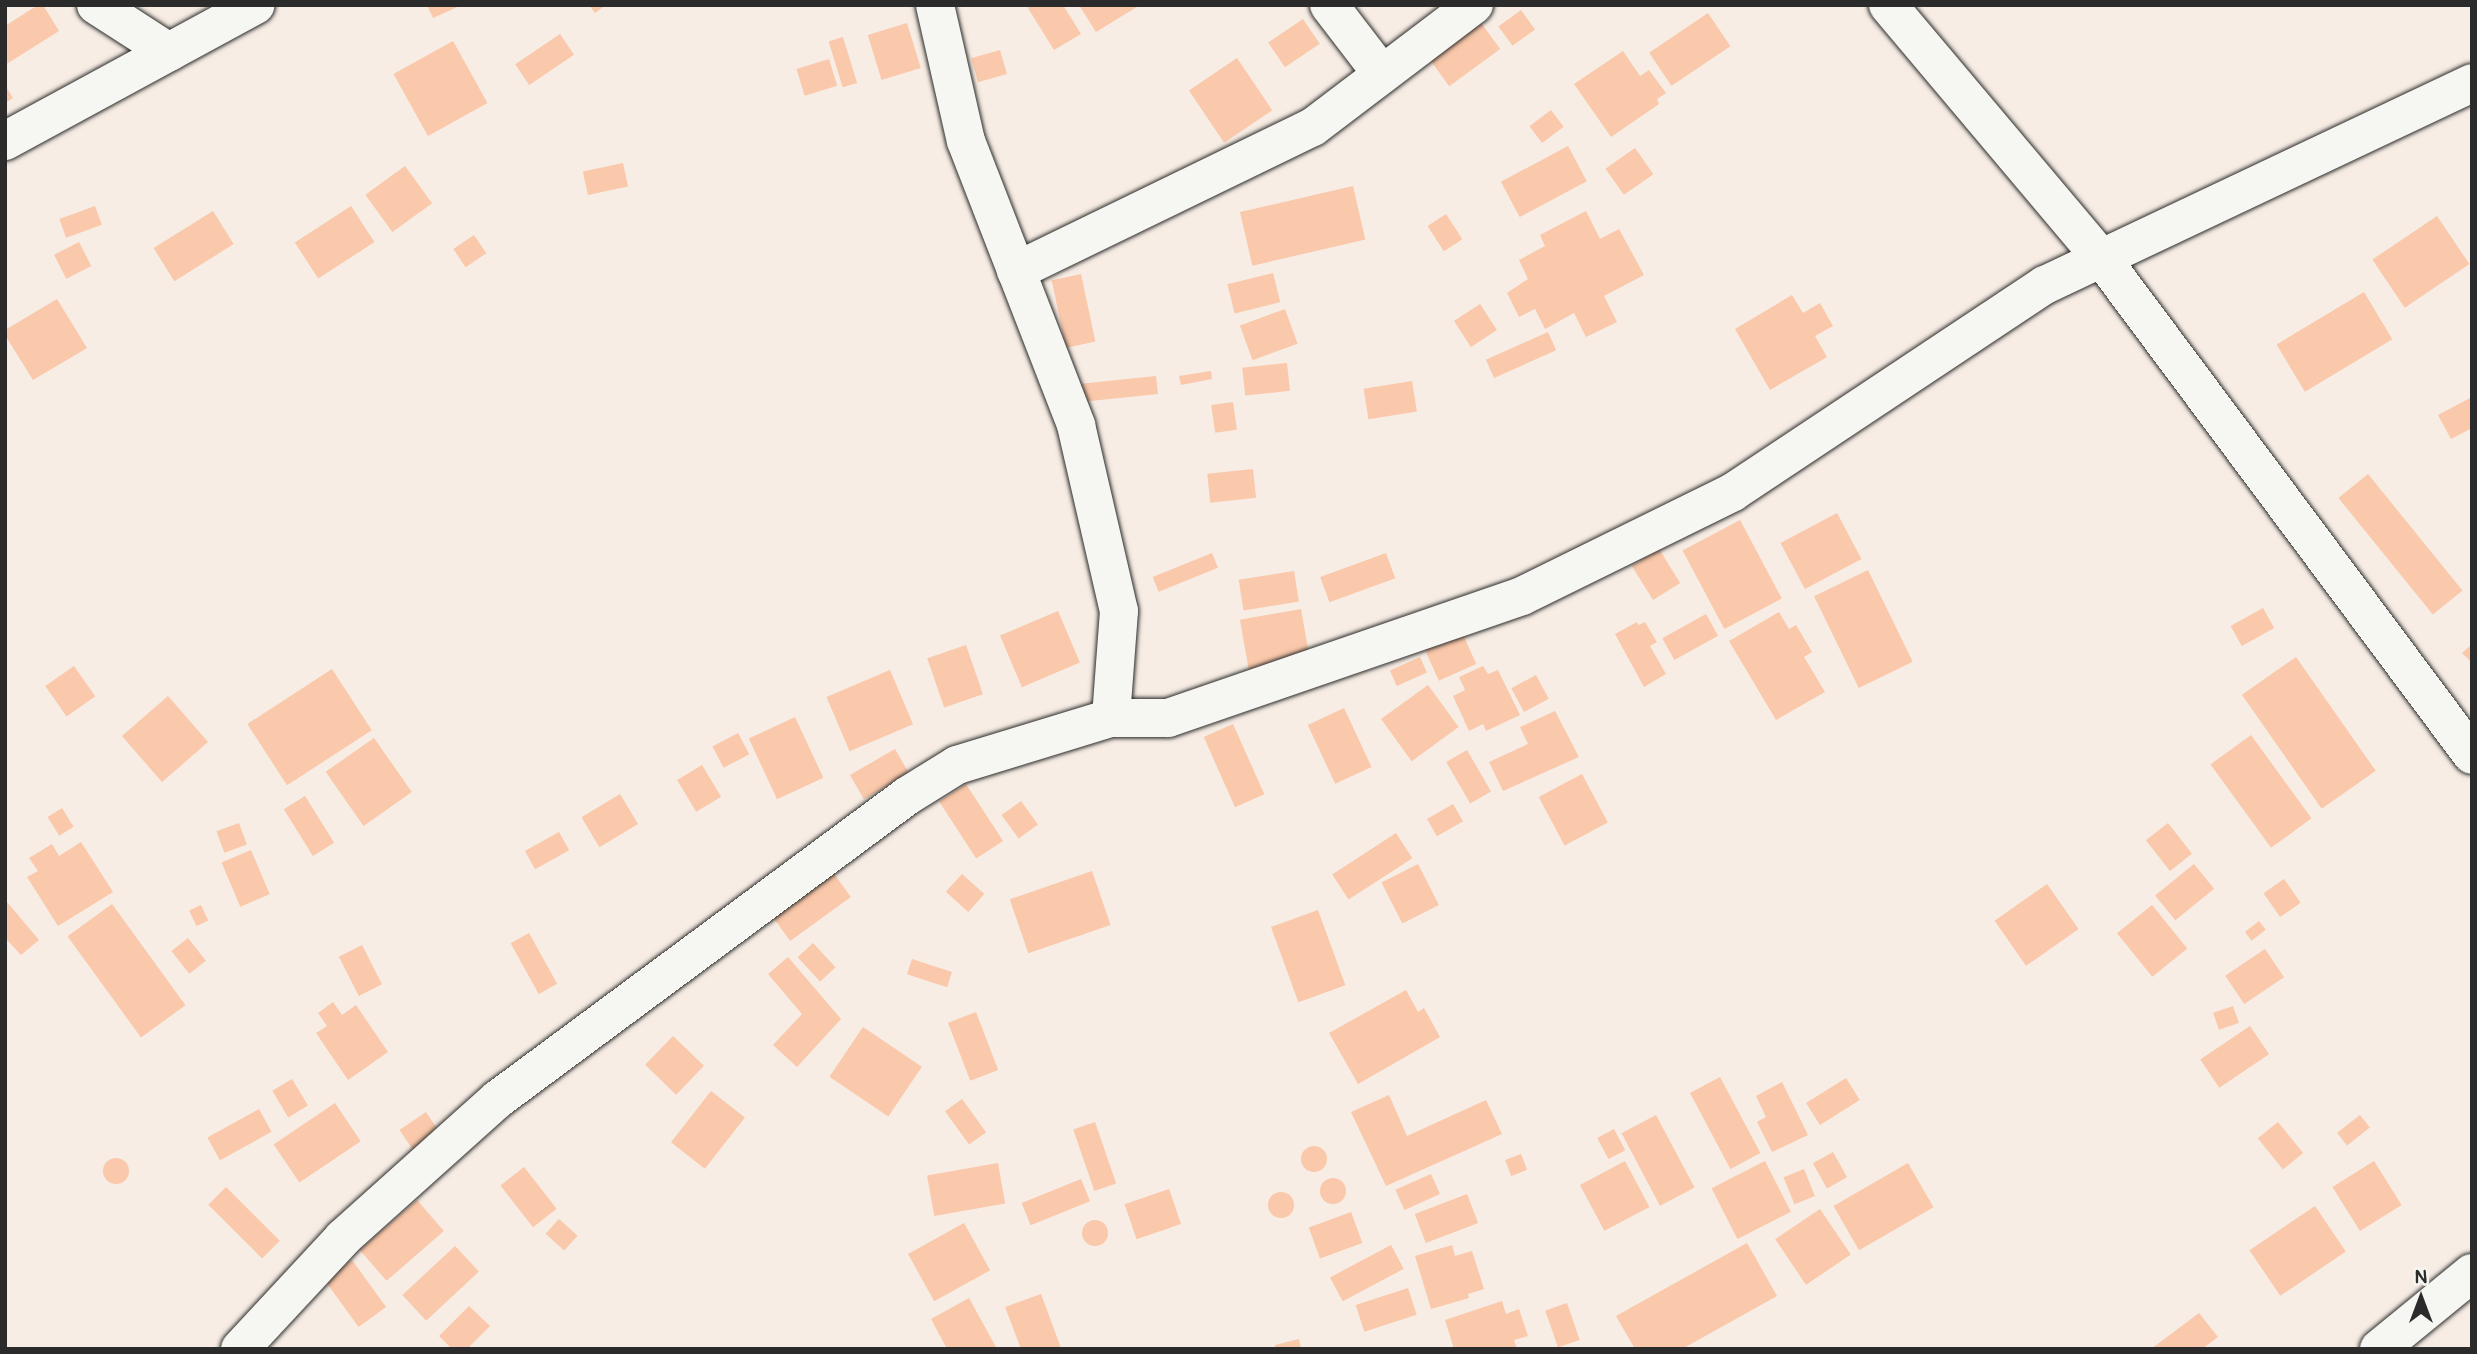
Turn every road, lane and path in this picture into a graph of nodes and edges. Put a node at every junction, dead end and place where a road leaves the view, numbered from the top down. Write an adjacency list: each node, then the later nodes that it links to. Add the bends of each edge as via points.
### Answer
1 (96, 5): 7 (street)
2 (255, 5): 7 (street)
3 (935, 5): 12 (street, via 966,141)
4 (1329, 5): 8 (street)
5 (1474, 5): 8 (street)
6 (1888, 5): 11 (street)
7 (169, 52): 10 (street)
8 (1382, 74): 12 (street, via 1313,127)
9 (2472, 83): 11 (street)
10 (5, 141)
11 (2103, 260): 13 (street, via 2045,285 1733,492 1522,596 1168,718); 14 (street)
12 (1016, 271): 13 (street, via 1076,425 1119,611)
13 (1111, 718): 16 (street, via 957,765 906,796 498,1100 342,1238)
14 (2472, 755)
15 (2472, 1273): 17 (street)
16 (240, 1349)
17 (2379, 1349)

